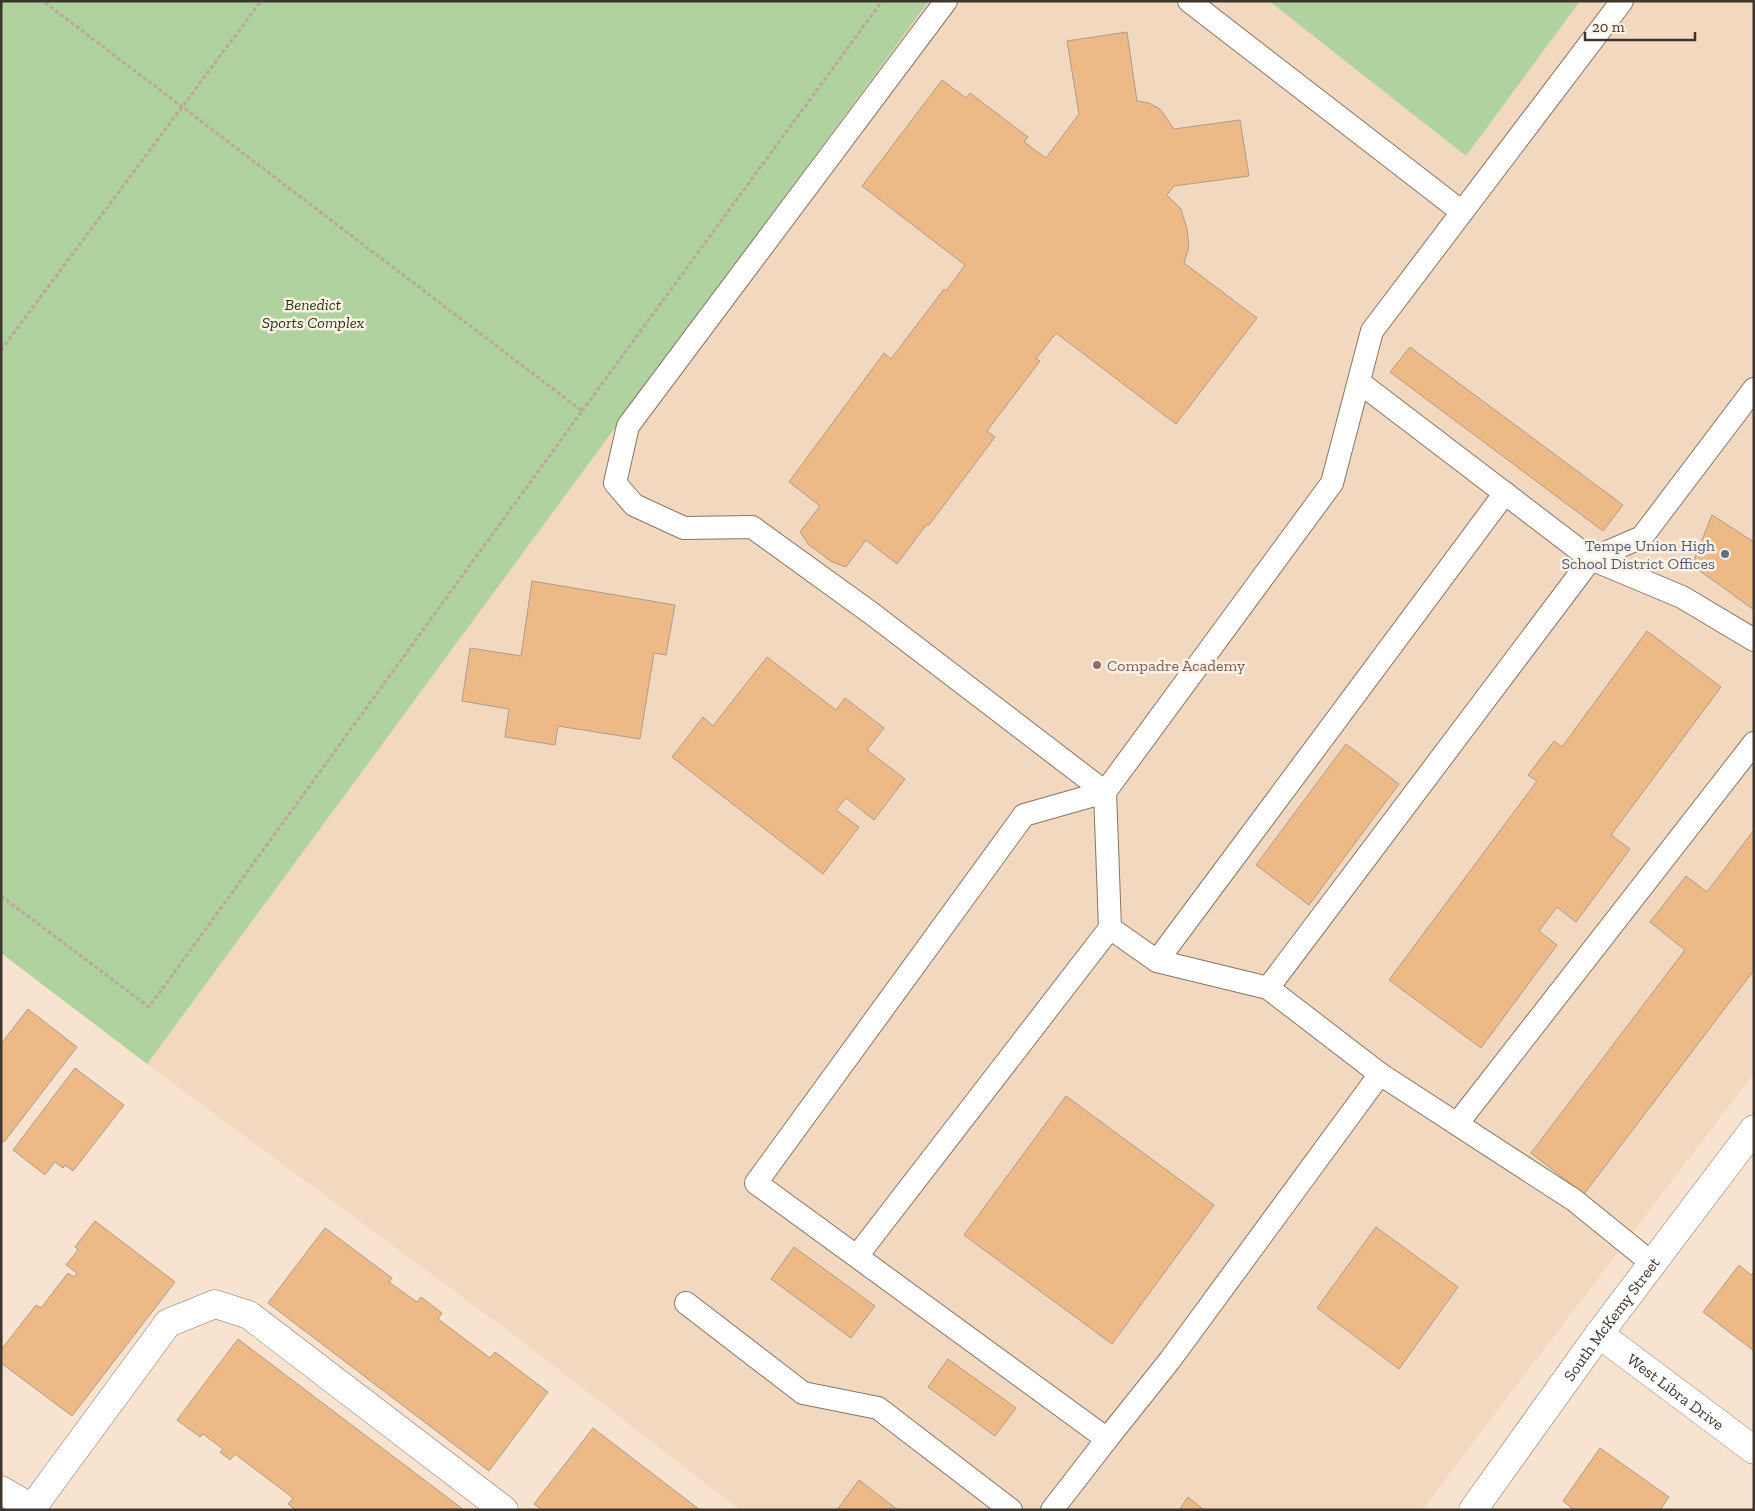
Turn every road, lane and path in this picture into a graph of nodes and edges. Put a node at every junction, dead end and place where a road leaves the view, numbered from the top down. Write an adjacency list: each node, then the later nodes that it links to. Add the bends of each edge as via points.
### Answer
1 (43, 1): 7 (path)
2 (261, 1): 7 (path)
3 (882, 1): 12 (path)
4 (946, 1): 17 (lane, via 628,426 615,483 634,505 684,528 752,527 872,613)
5 (1189, 1): 8 (lane)
6 (1622, 1): 8 (lane)
7 (183, 106): 9 (path); 12 (path)
8 (1462, 212): 10 (lane, via 1372,330)
9 (1, 350)
10 (1359, 382): 13 (lane); 17 (lane, via 1332,483)
11 (1754, 389): 14 (lane, via 1642,537)
12 (582, 411): 18 (path, via 149,1007)
13 (1505, 493): 14 (lane); 20 (lane)
14 (1591, 559): 15 (lane, via 1682,597); 21 (lane)
15 (1754, 640)
16 (1754, 743): 23 (lane)
17 (1105, 792): 19 (lane); 25 (lane, via 1024,815 756,1183)
18 (1, 896)
19 (1110, 928): 20 (lane); 25 (lane)
20 (1157, 961): 21 (lane)
21 (1268, 988): 22 (lane)
22 (1380, 1074): 23 (lane); 29 (lane, via 1170,1360)
23 (1457, 1124): 26 (lane, via 1574,1200)
24 (1749, 1145): 26 (street, South McKemy Street)
25 (857, 1256): 29 (lane)
26 (1653, 1264): 28 (street, South McKemy Street)
27 (686, 1303): 34 (lane, via 803,1393 878,1408)
28 (1599, 1334): 30 (street, West Libra Drive); 36 (street, South McKemy Street)
29 (1107, 1439): 35 (lane)
30 (1754, 1450)
31 (1, 1490): 32 (street)
32 (34, 1509): 33 (street, via 168,1323 216,1304 248,1315)
33 (504, 1510)
34 (1011, 1510)
35 (1052, 1510)
36 (1473, 1510)

